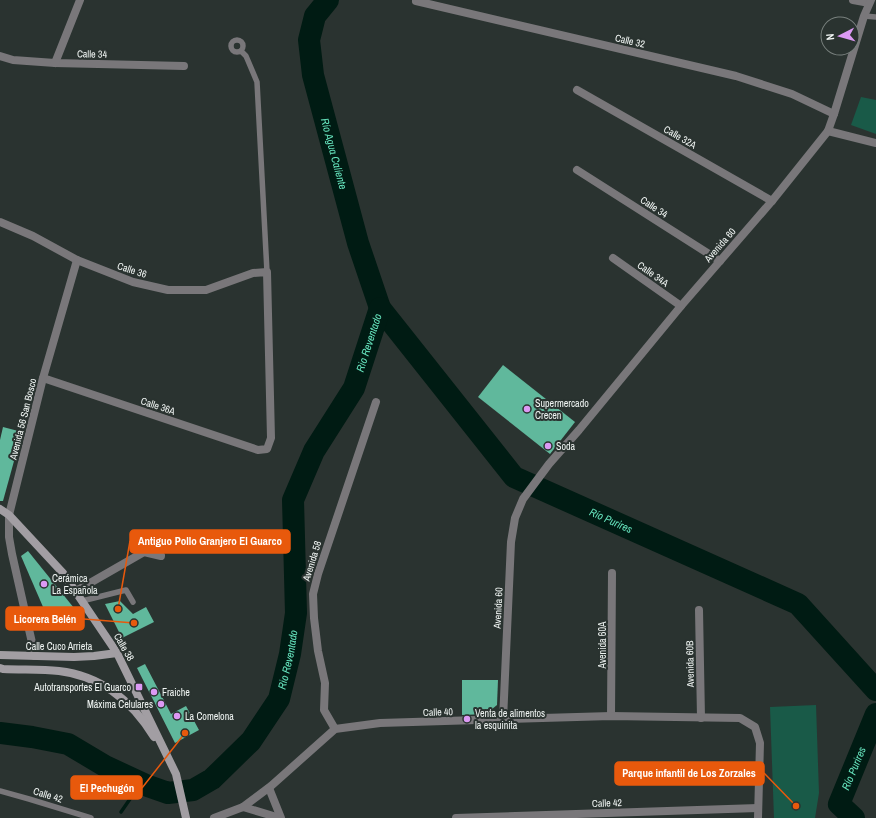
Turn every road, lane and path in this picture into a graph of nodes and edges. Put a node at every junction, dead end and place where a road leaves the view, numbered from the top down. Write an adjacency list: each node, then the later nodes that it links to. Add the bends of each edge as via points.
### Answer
1 (80, 0): 9 (street)
2 (853, 0): 4 (street)
3 (416, 1): 12 (street, Calle 32, via 736,76 792,94)
4 (866, 1): 5 (street, Avenida 60)
5 (864, 16): 6 (lane); 12 (street, Avenida 60)
6 (876, 17)
7 (241, 51): 21 (lane, via 246,56 257,82)
8 (0, 56): 9 (street, Calle 34, via 13,60)
9 (55, 63): 10 (street, Calle 34)
10 (184, 66)
11 (577, 90): 16 (street, Calle 32A)
12 (834, 114): 13 (street, Avenida 60)
13 (828, 131): 14 (street); 16 (street, Avenida 60)
14 (876, 143)
15 (577, 170): 20 (street, Calle 34)
16 (772, 201): 20 (street, Avenida 60)
17 (0, 222): 19 (street, Calle 36, via 33,236)
18 (613, 258): 22 (street, Calle 34A)
19 (77, 260): 21 (street, Calle 36, via 133,282 168,290 206,290 253,274); 23 (street, Avenida 56 San Bosco)
20 (720, 261): 22 (street, Avenida 60)
21 (267, 272): 23 (street, Calle 36A, via 271,438 267,449 258,450)
22 (681, 306): 39 (street, Avenida 60, via 549,464 523,499 515,518 511,542)
23 (43, 378): 26 (street, Avenida 56 San Bosco)
24 (376, 402): 40 (street, Avenida 58, via 313,594 318,650 325,683 324,710)
25 (0, 508): 26 (main road, Calle 38)
26 (8, 515): 29 (main road, Calle 38, via 64,573); 35 (street, Avenida 56 San Bosco, via 12,554)
27 (161, 556): 29 (street, via 144,552)
28 (612, 573): 37 (street, Avenida 60A)
29 (76, 591): 30 (main road, Calle 38)
30 (82, 601): 31 (lane, via 126,590); 33 (main road, Calle 38)
31 (133, 602)
32 (699, 610): 38 (street, Avenida 60B)
33 (118, 653): 35 (main road, Calle Cuco Arrieta, via 74,657); 41 (main road, Calle 38)
34 (0, 655): 35 (main road, Calle Cuco Arrieta)
35 (35, 656)
36 (0, 668): 41 (main road, via 60,671 92,679 104,685 121,697 134,711 152,734)
37 (611, 716): 38 (street, Calle 40); 39 (street, Calle 40)
38 (701, 718): 45 (street, Calle 40, via 740,718 755,727 760,743)
39 (503, 720): 40 (street, Calle 40, via 380,723)
40 (335, 729): 42 (street)
41 (177, 776): 47 (main road)
42 (269, 788): 44 (street); 51 (street)
43 (0, 791): 49 (lane, Calle 42)
44 (243, 807): 50 (street); 51 (street)
45 (758, 808): 46 (street, Calle 42); 53 (street)
46 (657, 815): 48 (street, Calle 42)
47 (185, 816)
48 (568, 816): 52 (street, Calle 42)
49 (90, 818)
50 (214, 818)
51 (280, 818)
52 (456, 818)
53 (758, 818)

